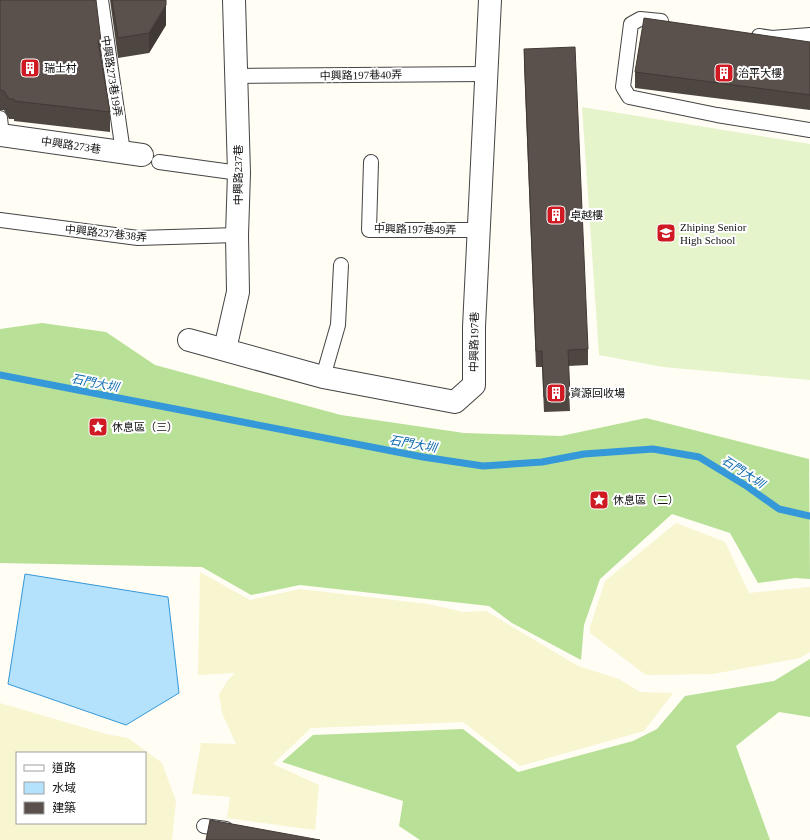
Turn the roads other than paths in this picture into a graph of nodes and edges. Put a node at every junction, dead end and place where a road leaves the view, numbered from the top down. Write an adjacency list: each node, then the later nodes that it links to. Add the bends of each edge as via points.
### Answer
1 (100, 0): 11 (lane, 中興路273巷19弄)
2 (234, 0): 8 (street, 中興路237巷)
3 (490, 0): 7 (street, 中興路197巷)
4 (673, 22): 10 (lane, via 640,19 631,24 623,87 628,97 716,115)
5 (749, 34): 6 (lane, via 772,38)
6 (810, 35)
7 (485, 74): 8 (lane, 中興路197巷40弄); 15 (street, 中興路197巷)
8 (237, 76): 13 (street, 中興路237巷)
9 (1, 130): 11 (street, 中興路273巷)
10 (810, 130)
11 (142, 156): 13 (lane)
12 (371, 162): 15 (lane, 中興路197巷49弄, via 369,230)
13 (239, 173): 16 (street, 中興路237巷)
14 (0, 220): 16 (lane, 中興路237巷38弄, via 138,238)
15 (480, 230): 20 (street, 中興路197巷, via 474,327 474,385 455,402)
16 (237, 235): 19 (street, 中興路237巷, via 238,292)
17 (341, 265): 20 (lane, via 338,325)
18 (189, 340): 19 (street, 中興路197巷)
19 (225, 349): 20 (street, 中興路197巷)
20 (323, 377)
21 (204, 826): 22 (lane)
22 (242, 831)

